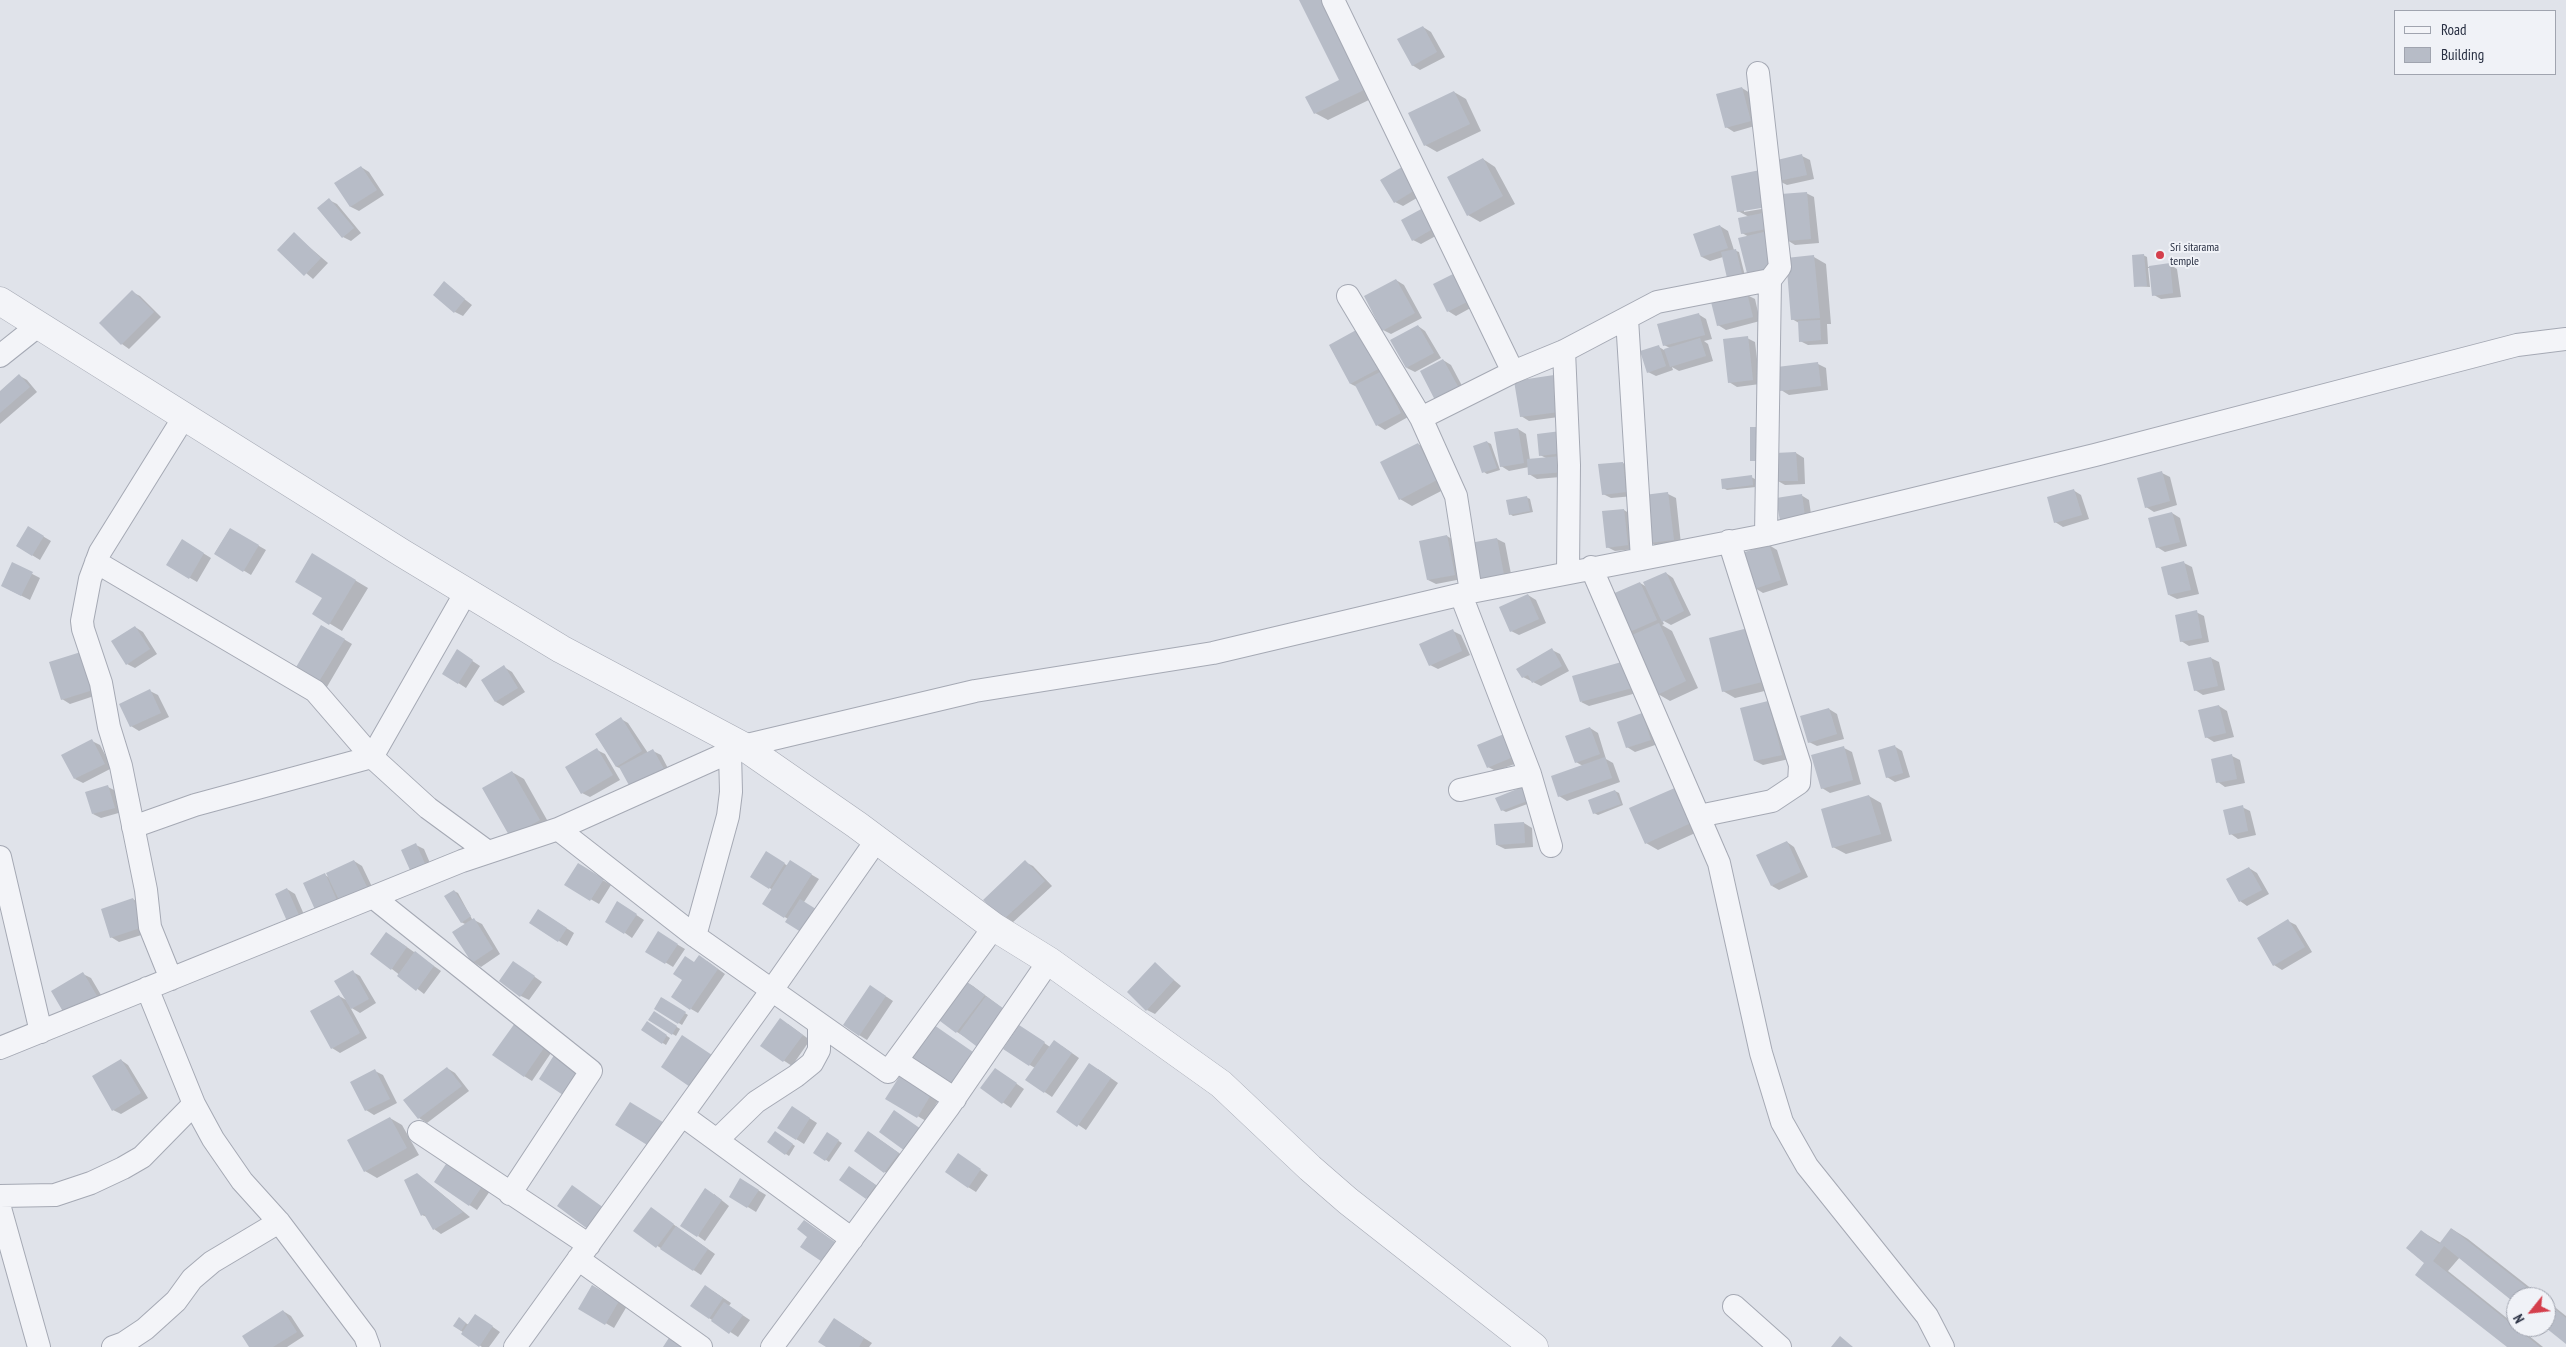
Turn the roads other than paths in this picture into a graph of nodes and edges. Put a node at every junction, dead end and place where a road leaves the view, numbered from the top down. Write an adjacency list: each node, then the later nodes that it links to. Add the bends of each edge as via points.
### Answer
1 (1333, 0): 11 (street)
2 (1758, 73): 3 (street, via 1780,267)
3 (1770, 280): 6 (street, via 1657,302); 14 (street)
4 (1348, 296): 13 (street)
5 (0, 301): 7 (street)
6 (1627, 319): 9 (street); 16 (street)
7 (39, 325): 10 (street); 12 (street)
8 (2566, 339): 14 (street, via 2517,346 2096,455)
9 (1564, 351): 11 (street); 19 (street, via 1570,465)
10 (0, 356)
11 (1514, 372): 13 (street)
12 (184, 417): 17 (street, via 143,486 122,514); 20 (street)
13 (1421, 418): 21 (street, via 1456,496)
14 (1766, 535): 15 (street)
15 (1730, 541): 16 (street); 26 (street, via 1800,764 1799,784 1772,801)
16 (1642, 558): 18 (street)
17 (96, 562): 23 (street, via 315,691); 27 (street, via 84,609 83,630 101,683)
18 (1591, 567): 19 (street); 26 (street)
19 (1568, 572): 21 (street)
20 (466, 592): 22 (street); 23 (street)
21 (1466, 593): 22 (street, via 1213,653 975,691); 24 (street)
22 (737, 749): 28 (street); 29 (street); 35 (street, via 728,816)
23 (372, 757): 27 (street, via 204,802); 31 (street, via 428,808)
24 (1530, 774): 25 (street); 30 (street)
25 (1460, 790)
26 (1699, 816): 64 (street, via 1719,862 1761,1053 1782,1122 1807,1166 1927,1316)
27 (133, 827): 37 (street, via 150,927)
28 (558, 829): 31 (street); 35 (street)
29 (876, 841): 34 (street); 39 (street)
30 (1551, 846)
31 (488, 852): 33 (street)
32 (0, 857): 41 (street)
33 (373, 897): 37 (street); 49 (street, via 592,1071)
34 (994, 927): 36 (street); 43 (street)
35 (695, 936): 39 (street)
36 (1049, 961): 44 (street); 62 (street, via 1221,1084 1348,1201)
37 (171, 979): 38 (street)
38 (147, 988): 41 (street); 45 (street)
39 (772, 990): 40 (street); 46 (street)
40 (819, 1026): 43 (street, via 888,1072); 48 (street, via 819,1050 812,1063 756,1102)
41 (41, 1032): 42 (street)
42 (0, 1048)
43 (897, 1062): 44 (street)
44 (955, 1098): 53 (street)
45 (194, 1104): 50 (street, via 142,1157 122,1168 55,1195); 52 (street, via 242,1181)
46 (682, 1115): 48 (street); 54 (street)
47 (419, 1132): 49 (street)
48 (717, 1140): 53 (street)
49 (510, 1194): 54 (street)
50 (0, 1196)
51 (0, 1208): 56 (street)
52 (279, 1222): 57 (street, via 212,1262 146,1329 124,1344); 58 (street, via 365,1336)
53 (852, 1239): 61 (street)
54 (583, 1252): 59 (street); 60 (street)
55 (1734, 1306): 63 (street)
56 (39, 1347)
57 (113, 1347)
58 (369, 1347)
59 (515, 1347)
60 (701, 1347)
61 (772, 1347)
62 (1534, 1347)
63 (1780, 1347)
64 (1943, 1347)

